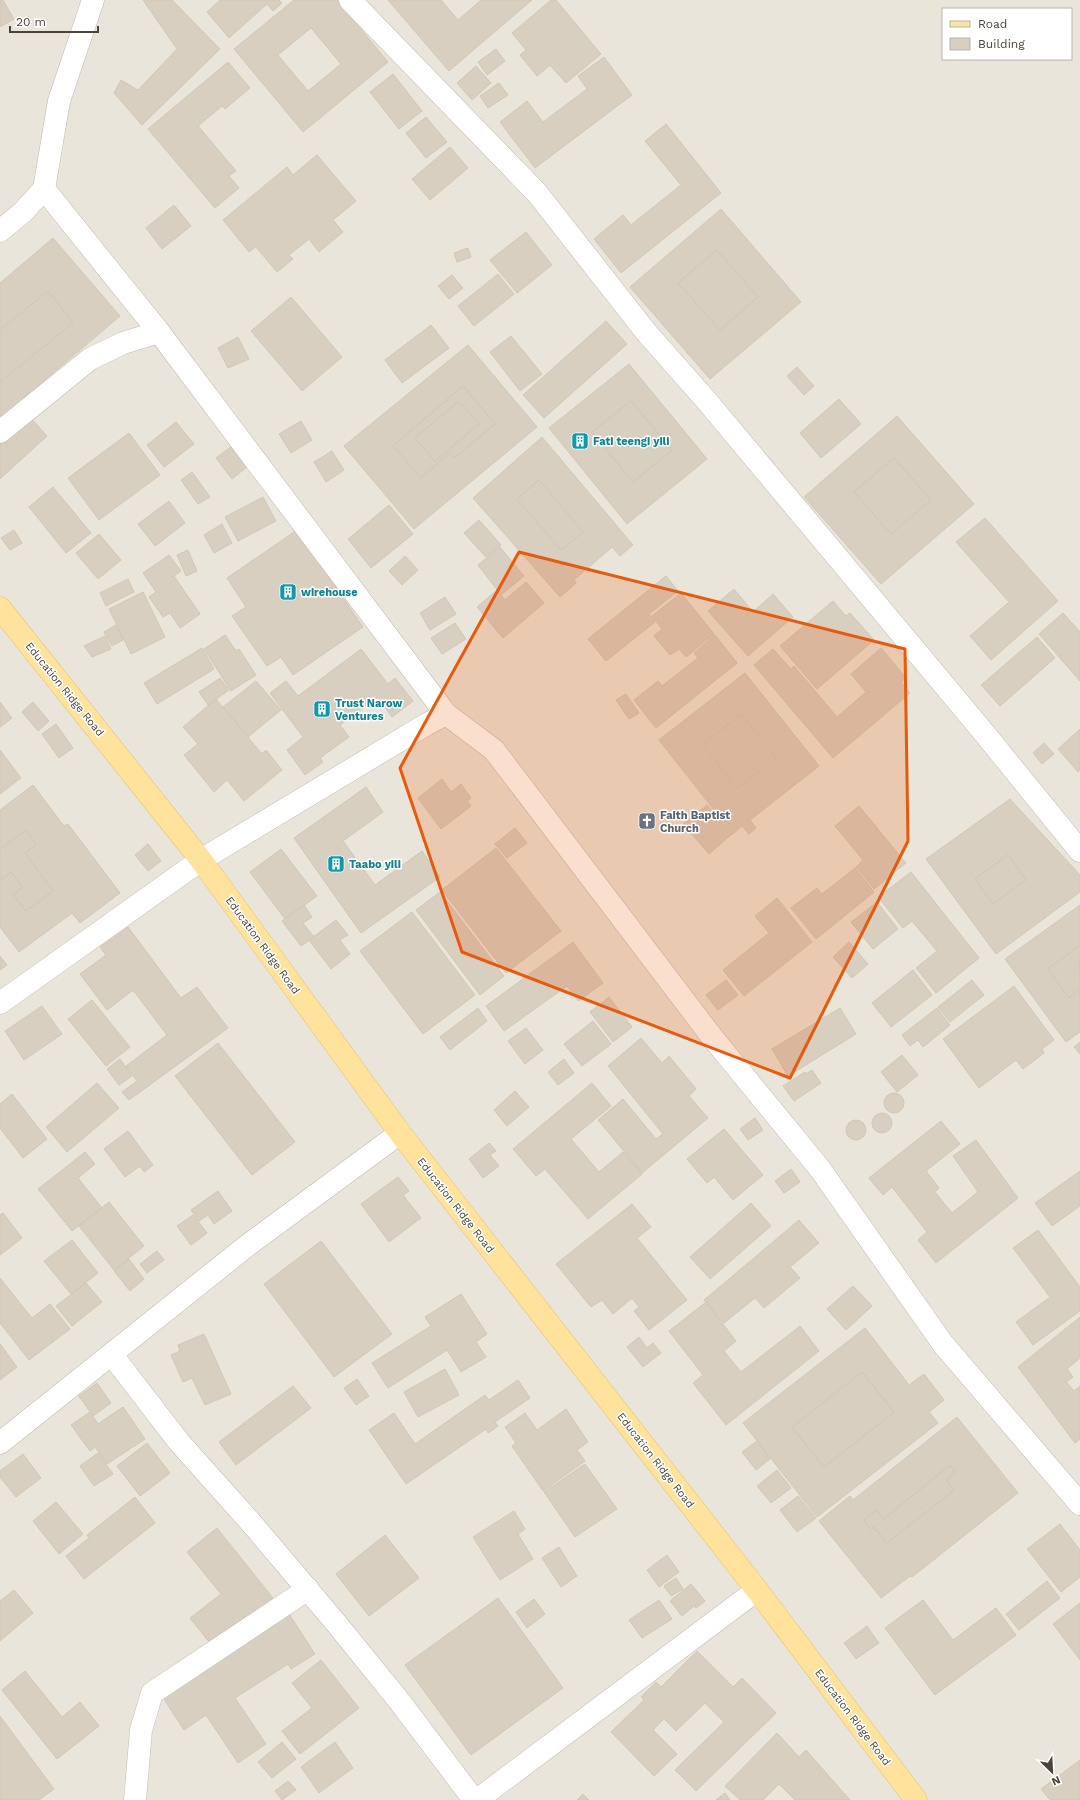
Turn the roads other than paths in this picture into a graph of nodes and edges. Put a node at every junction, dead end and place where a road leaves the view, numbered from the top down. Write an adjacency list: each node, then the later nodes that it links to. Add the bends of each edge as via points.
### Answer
1 (93, 0): 3 (street, via 59,100)
2 (350, 0): 9 (street, via 537,193 646,332 706,400)
3 (44, 189): 4 (street, via 24,212); 5 (street)
4 (0, 231)
5 (158, 332): 6 (street, via 123,343 90,359); 8 (street)
6 (0, 432)
7 (0, 608): 10 (main road, Education Ridge Road)
8 (446, 714): 10 (street); 15 (street, via 494,750 712,1037 820,1169 943,1344)
9 (1080, 851)
10 (201, 860): 11 (street); 12 (main road, Education Ridge Road)
11 (0, 1003)
12 (400, 1133): 13 (street, via 248,1246); 17 (main road, Education Ridge Road)
13 (112, 1355): 14 (street); 16 (street, via 179,1442)
14 (0, 1443)
15 (1080, 1504)
16 (308, 1589): 18 (street, via 152,1693 141,1730); 19 (street, via 400,1702)
17 (757, 1590): 20 (street); 21 (main road, Education Ridge Road)
18 (135, 1800)
19 (474, 1800)
20 (477, 1800)
21 (916, 1800)

